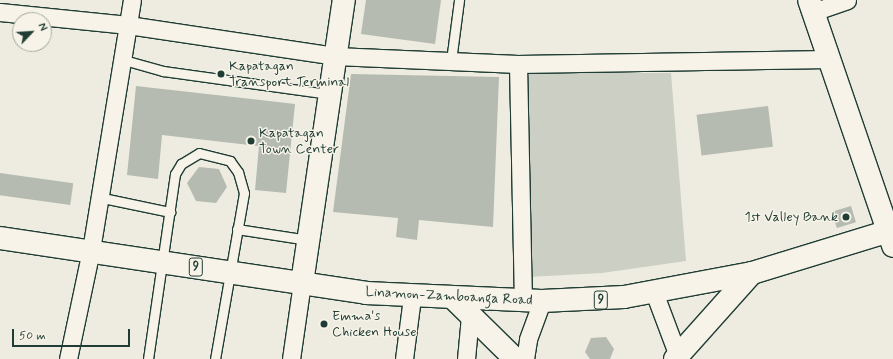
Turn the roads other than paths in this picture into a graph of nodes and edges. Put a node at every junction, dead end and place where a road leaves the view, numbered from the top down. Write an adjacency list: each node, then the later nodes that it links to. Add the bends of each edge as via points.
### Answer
1 (132, 0): 7 (street)
2 (344, 0): 8 (main road)
3 (459, 0): 11 (lane)
4 (847, 0): 5 (street)
5 (811, 6): 9 (main road)
6 (0, 12): 7 (street)
7 (128, 25): 8 (street); 10 (street)
8 (335, 56): 11 (street); 13 (main road)
9 (829, 59): 12 (street); 17 (main road)
10 (124, 60): 13 (lane, via 163,71); 14 (street)
11 (451, 61): 12 (street)
12 (518, 64): 28 (street)
13 (329, 94): 19 (main road)
14 (98, 197): 15 (lane); 20 (street)
15 (170, 212): 16 (lane, via 180,164 200,153 220,156 238,172 244,193); 21 (lane)
16 (237, 229): 19 (lane); 22 (lane)
17 (891, 236): 23 (main road, Linamon-Zamboanga Road / 9)
18 (0, 238): 20 (main road, Linamon-Zamboanga Road / 9)
19 (308, 240): 24 (main road)
20 (91, 250): 21 (main road, Linamon-Zamboanga Road / 9); 31 (street)
21 (164, 263): 22 (main road, Linamon-Zamboanga Road / 9); 32 (lane)
22 (228, 271): 24 (main road, Linamon-Zamboanga Road / 9); 33 (lane)
23 (752, 273): 25 (main road, Linamon-Zamboanga Road / 9); 30 (main road)
24 (302, 283): 26 (main road, Linamon-Zamboanga Road / 9); 34 (street)
25 (654, 292): 28 (main road, Linamon-Zamboanga Road / 9, via 596,300); 30 (street)
26 (412, 297): 27 (main road, Linamon-Zamboanga Road / 9); 35 (street)
27 (453, 298): 28 (main road, Linamon-Zamboanga Road / 9); 29 (main road)
28 (532, 301): 38 (street)
29 (470, 316): 36 (street); 37 (main road)
30 (676, 357)
31 (68, 359)
32 (148, 359)
33 (215, 359)
34 (290, 359)
35 (404, 359)
36 (466, 359)
37 (516, 359)
38 (525, 359)

